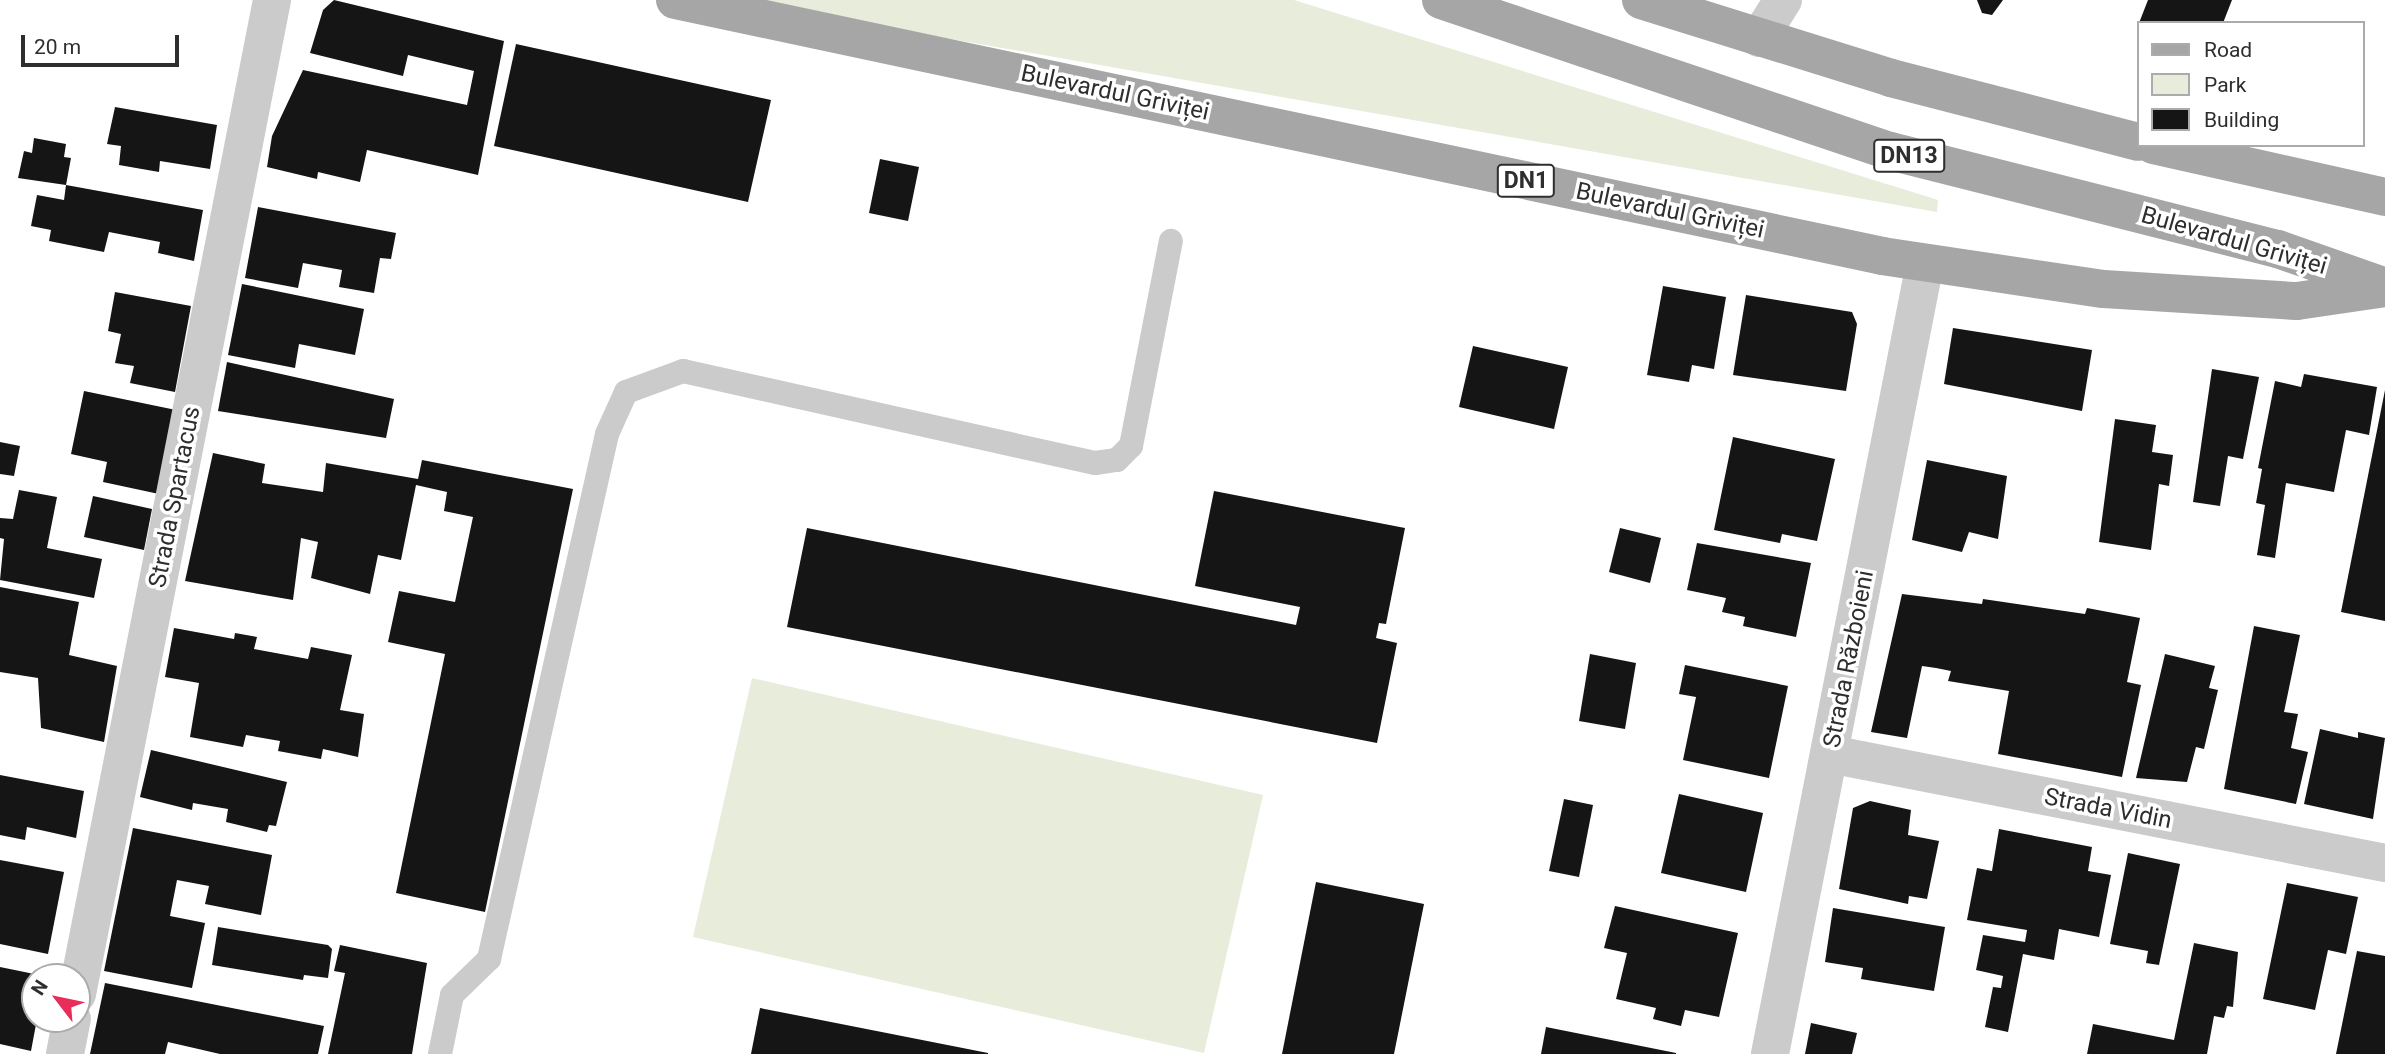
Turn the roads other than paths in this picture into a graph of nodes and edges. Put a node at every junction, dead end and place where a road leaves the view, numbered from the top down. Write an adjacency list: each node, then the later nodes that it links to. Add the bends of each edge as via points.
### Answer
1 (272, 0): 15 (street, Strada Spartacus)
2 (675, 0): 11 (main road, Bulevardul Griviței / DN1)
3 (1441, 0): 12 (main road, Bulevardul Griviței / DN13, via 1890,151 2278,249)
4 (1641, 0): 6 (main road)
5 (1783, 0): 6 (street)
6 (1759, 38): 7 (main road)
7 (2136, 141)
8 (2162, 147): 9 (main road)
9 (2385, 197)
10 (1171, 240): 18 (lane, via 1131,446 1117,460 1095,463 1070,458 683,371 626,392 607,434 489,959 452,995)
11 (1925, 262): 12 (main road, Bulevardul Griviței / DN1, via 2104,289 2297,301); 13 (street, Strada Războieni)
12 (2385, 288)
13 (1830, 754): 14 (street, Strada Vidin); 19 (street, Strada Războieni)
14 (2385, 863)
15 (83, 963)
16 (69, 1033): 17 (street)
17 (65, 1054)
18 (440, 1054)
19 (1770, 1054)

